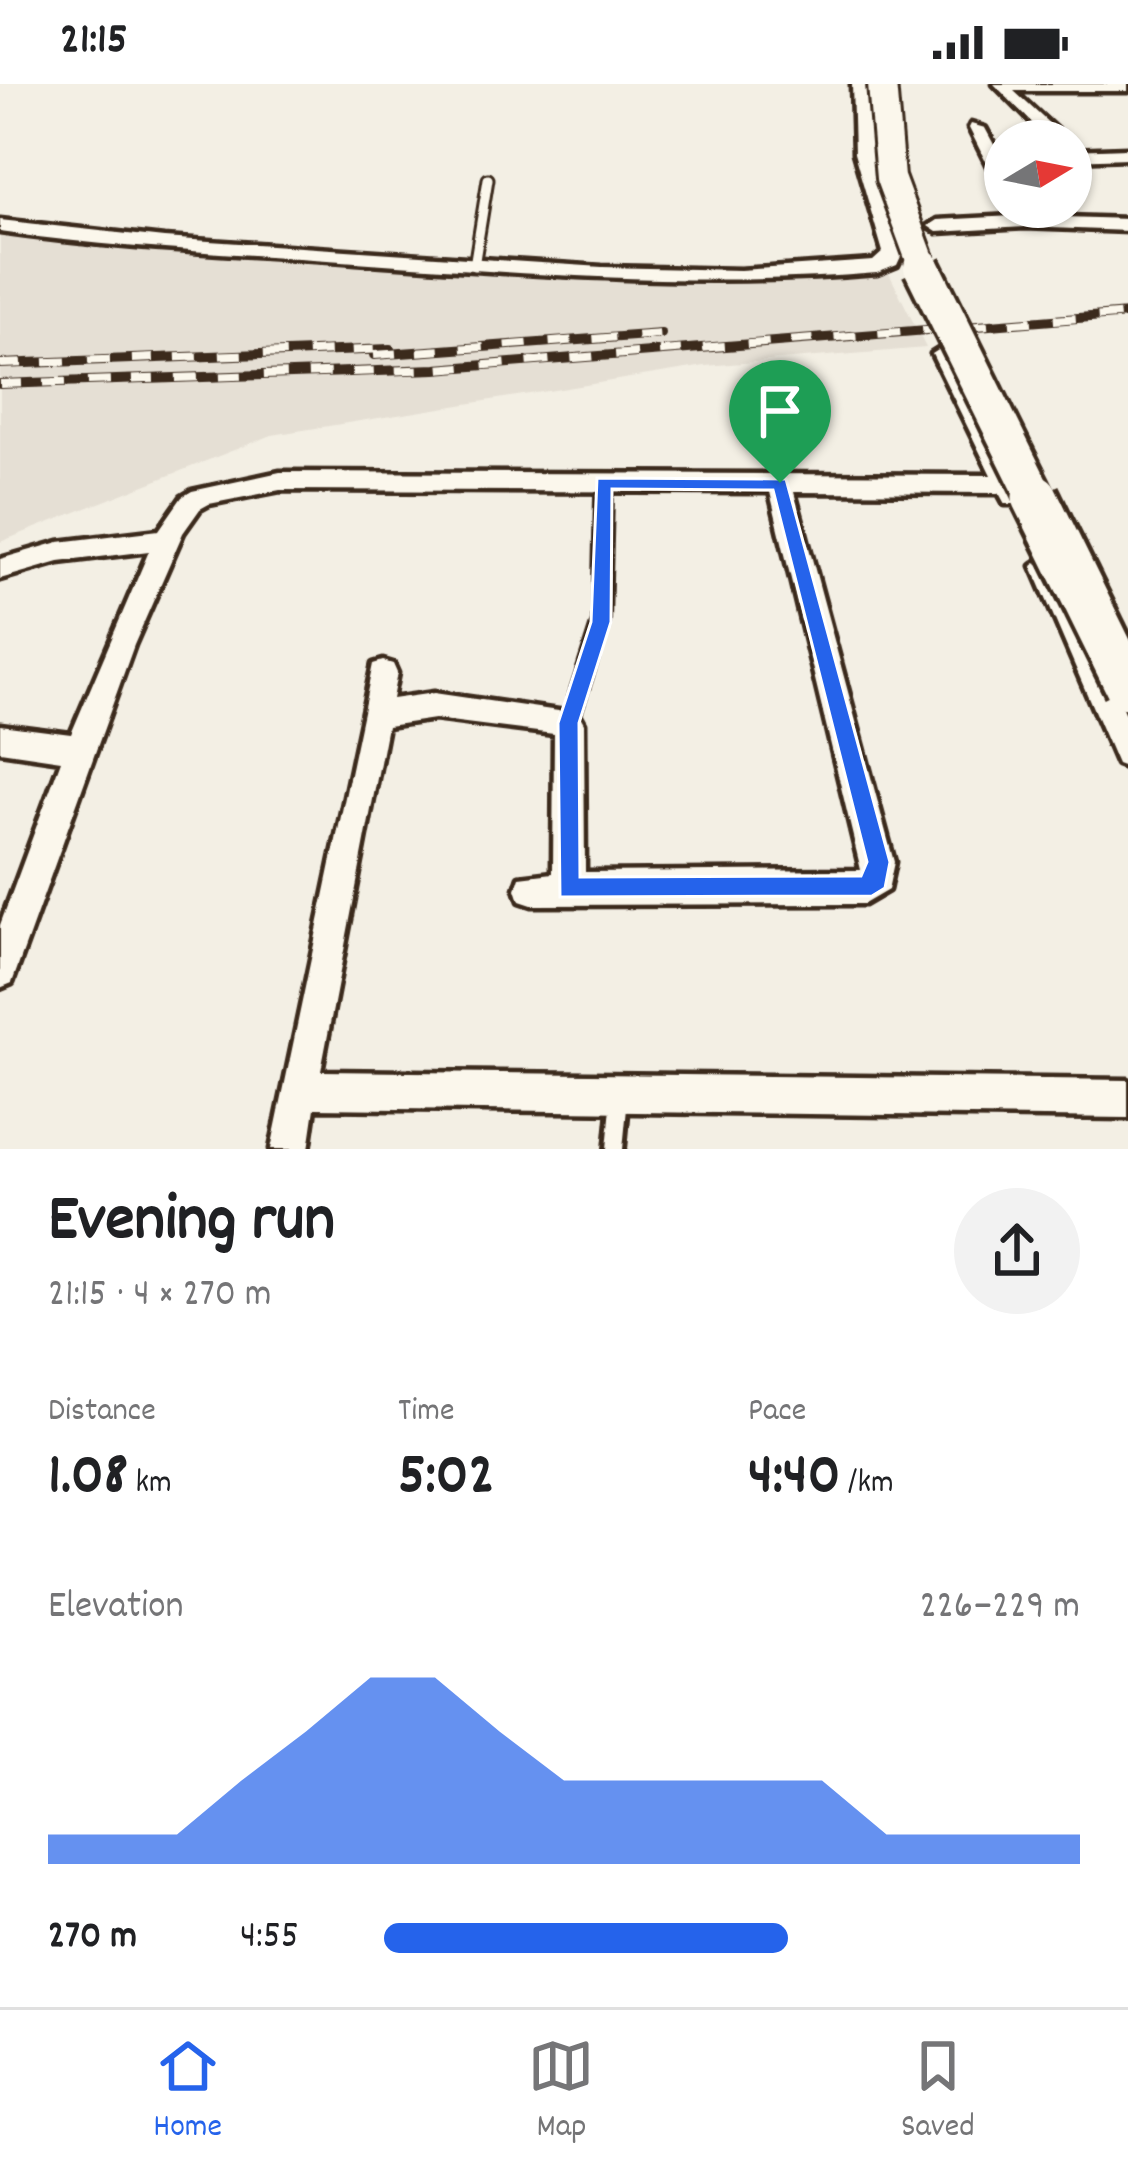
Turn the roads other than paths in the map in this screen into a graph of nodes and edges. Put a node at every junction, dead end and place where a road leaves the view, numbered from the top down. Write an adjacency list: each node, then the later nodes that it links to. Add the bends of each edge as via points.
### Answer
1 (860, 84): 16 (street, via 863,153 890,261 700,273)
2 (882, 84): 24 (main road, bridge, via 884,167 906,233)
3 (999, 85): 4 (street); 5 (street)
4 (1128, 86)
5 (1037, 120)
6 (977, 128): 7 (street)
7 (984, 137)
8 (1092, 151): 9 (street)
9 (1128, 153)
10 (488, 179): 16 (lane)
11 (984, 219): 15 (street)
12 (1092, 221): 13 (street)
13 (1128, 225)
14 (0, 226): 16 (street)
15 (937, 226)
16 (474, 266)
17 (943, 354): 20 (street)
18 (604, 483): 19 (street); 21 (street, via 280,481 191,503); 26 (lane, via 601,622)
19 (780, 483): 20 (street); 31 (street, via 878,862 876,880 864,888)
20 (1007, 484): 29 (street)
21 (166, 539): 22 (street, via 59,552); 28 (street)
22 (0, 569)
23 (382, 673): 25 (street)
24 (1128, 686)
25 (374, 715): 26 (street, via 434,706); 33 (street)
26 (569, 723): 31 (street)
27 (0, 738): 28 (street)
28 (82, 749): 32 (street)
29 (1128, 754)
30 (532, 889): 31 (street)
31 (568, 889)
32 (0, 971)
33 (299, 1088): 34 (street); 36 (street)
34 (620, 1092): 35 (street); 37 (lane)
35 (1128, 1099)
36 (290, 1149)
37 (615, 1149)

